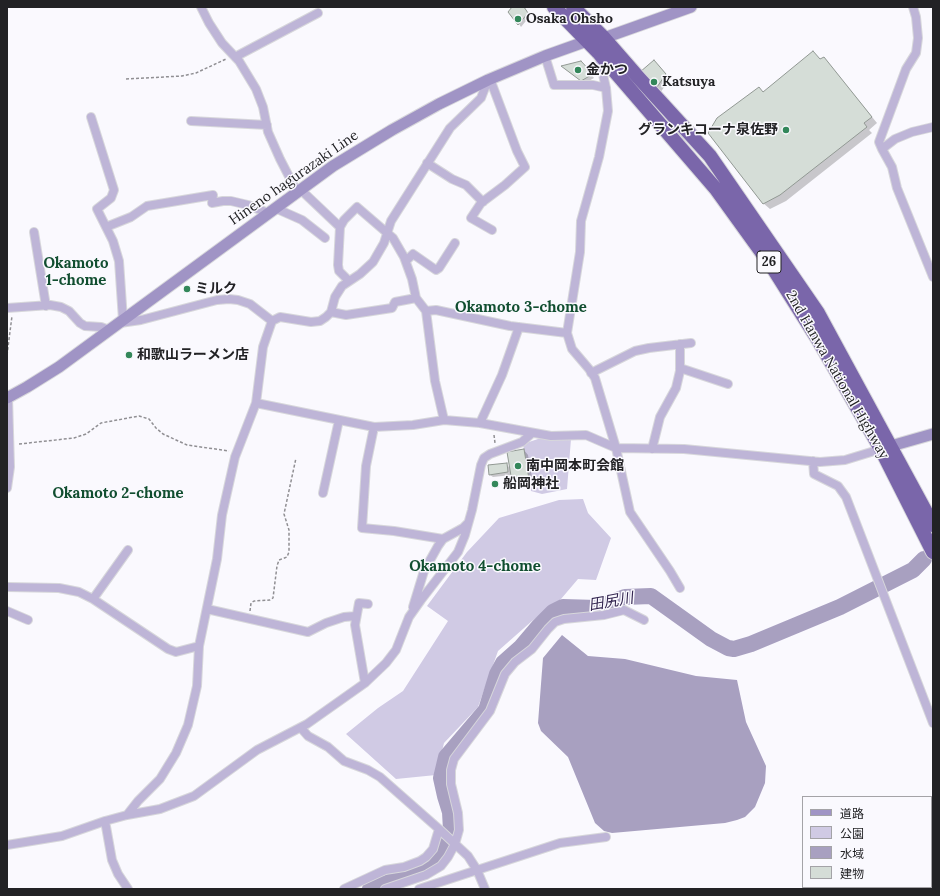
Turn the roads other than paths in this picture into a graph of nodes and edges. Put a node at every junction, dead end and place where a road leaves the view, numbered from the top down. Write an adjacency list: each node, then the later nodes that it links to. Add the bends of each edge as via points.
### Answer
1 (201, 7): 10 (street, via 222,43)
2 (554, 7): 8 (highway, 2nd Hanwa National Highway / 26)
3 (573, 7): 7 (highway, 2nd Hanwa National Highway / 26)
4 (691, 7): 7 (main road, Hineno hagurazaki Line)
5 (913, 7): 18 (street, via 918,38 916,53 906,69 879,142)
6 (318, 13): 10 (street)
7 (604, 38): 8 (main road, Hineno hagurazaki Line); 58 (highway, 2nd Hanwa National Highway / 26, via 710,156 818,313)
8 (587, 41): 9 (highway, 2nd Hanwa National Highway / 26); 11 (main road, Hineno hagurazaki Line)
9 (598, 52): 13 (street); 58 (highway, 2nd Hanwa National Highway / 26, via 716,189 773,268)
10 (234, 56): 16 (street, via 256,89)
11 (545, 56): 12 (main road, Hineno hagurazaki Line); 13 (street, via 554,85 593,85)
12 (489, 79): 19 (street, via 481,98 450,128); 20 (main road, Hineno hagurazaki Line, via 392,130 333,166); 21 (street, via 525,167)
13 (606, 88): 42 (street, via 608,111 599,157 581,221 580,252)
14 (91, 117): 23 (street, via 114,190 111,198 97,209)
15 (191, 121): 16 (street)
16 (267, 125): 20 (street, via 280,159)
17 (933, 127): 18 (street, via 912,132)
18 (882, 149): 31 (street, via 892,167 897,188)
19 (427, 163): 21 (street, via 466,185); 27 (street, via 391,221)
20 (299, 191): 22 (main road, Hineno hagurazaki Line); 24 (street)
21 (483, 202): 25 (street, via 470,218)
22 (271, 211): 23 (street, via 231,201 212,203 212,194 147,206 131,217); 28 (street, via 302,220); 39 (main road, Hineno hagurazaki Line)
23 (106, 228): 39 (street, via 119,261)
24 (340, 228): 27 (street, via 357,207); 32 (street, via 339,271)
25 (492, 230)
26 (34, 232): 34 (street)
27 (388, 233): 30 (street); 32 (street, via 374,262)
28 (325, 238)
29 (455, 243): 30 (street, via 436,270 413,254)
30 (406, 262): 33 (street)
31 (933, 277)
32 (349, 281): 37 (street, via 335,297)
33 (416, 298): 36 (street); 37 (street, via 395,302 392,308 346,315)
34 (46, 306): 35 (street); 41 (street, via 61,307 85,326)
35 (10, 307)
36 (426, 310): 40 (street); 51 (street, via 435,381)
37 (331, 312): 38 (street, via 320,322 280,317)
38 (272, 321): 39 (street, via 250,304 229,299 141,320); 49 (street, via 263,347)
39 (121, 322): 41 (main road, Hineno hagurazaki Line)
40 (519, 327): 42 (street); 52 (street, via 502,375)
41 (109, 330): 48 (main road, Hineno hagurazaki Line, via 59,367)
42 (567, 333): 46 (street, via 572,349)
43 (691, 343): 44 (street)
44 (680, 344): 45 (street); 46 (street, via 636,351)
45 (680, 368): 47 (street); 59 (street, via 676,388 660,417)
46 (591, 373): 57 (street, via 595,378)
47 (728, 384)
48 (8, 397): 56 (street)
49 (256, 403): 50 (street); 72 (street, via 237,453 222,515)
50 (339, 420): 53 (street); 62 (street)
51 (444, 420): 52 (street); 53 (street)
52 (480, 423): 54 (street)
53 (374, 427): 65 (street, via 366,466 362,528)
54 (532, 433): 57 (street, via 551,436 586,435); 63 (street, via 522,442 484,458)
55 (933, 434): 58 (main road)
56 (9, 445): 61 (street, via 10,467)
57 (616, 448): 59 (street); 69 (street, via 630,512)
58 (886, 448): 60 (street, via 845,460); 64 (highway, 2nd Hanwa National Highway / 26); 67 (highway, 2nd Hanwa National Highway / 26)
59 (652, 449): 60 (street, via 684,449)
60 (813, 461): 80 (street, via 814,474 838,486 846,497)
61 (7, 488)
62 (323, 493)
63 (469, 522): 65 (street); 75 (street, via 458,552)
64 (933, 525)
65 (443, 539): 75 (street, via 424,571)
66 (128, 550): 70 (street)
67 (933, 552)
68 (7, 587): 70 (street, via 59,588 79,592)
69 (680, 588)
70 (93, 599): 78 (street, via 168,649 176,652)
71 (368, 604): 74 (street, via 358,603)
72 (207, 609): 74 (street, via 308,632 326,623); 78 (street)
73 (7, 611): 76 (street)
74 (356, 616): 79 (street, via 355,626)
75 (409, 617): 79 (street, via 396,650)
76 (28, 620)
77 (644, 620): 86 (street, via 624,610 564,619 555,622 532,649 515,662 505,674 490,712 454,759 451,784 459,830)
78 (199, 646): 82 (street, via 197,686 188,725 176,753 160,779)
79 (365, 683): 81 (street)
80 (933, 723)
81 (301, 728): 82 (street, via 257,750 194,796 160,809); 84 (street, via 308,736 328,747 344,761 380,777)
82 (127, 815): 83 (street)
83 (105, 821): 87 (street, via 62,836); 89 (street, via 112,860)
84 (439, 829): 86 (street); 90 (street, via 433,849 420,861 385,870)
85 (606, 837): 88 (street, via 560,843)
86 (455, 844): 88 (street, via 468,856); 91 (street, via 441,866)
87 (7, 845)
88 (477, 870): 92 (street); 93 (street)
89 (128, 889)
90 (344, 889)
91 (385, 889)
92 (419, 889)
93 (485, 889)

